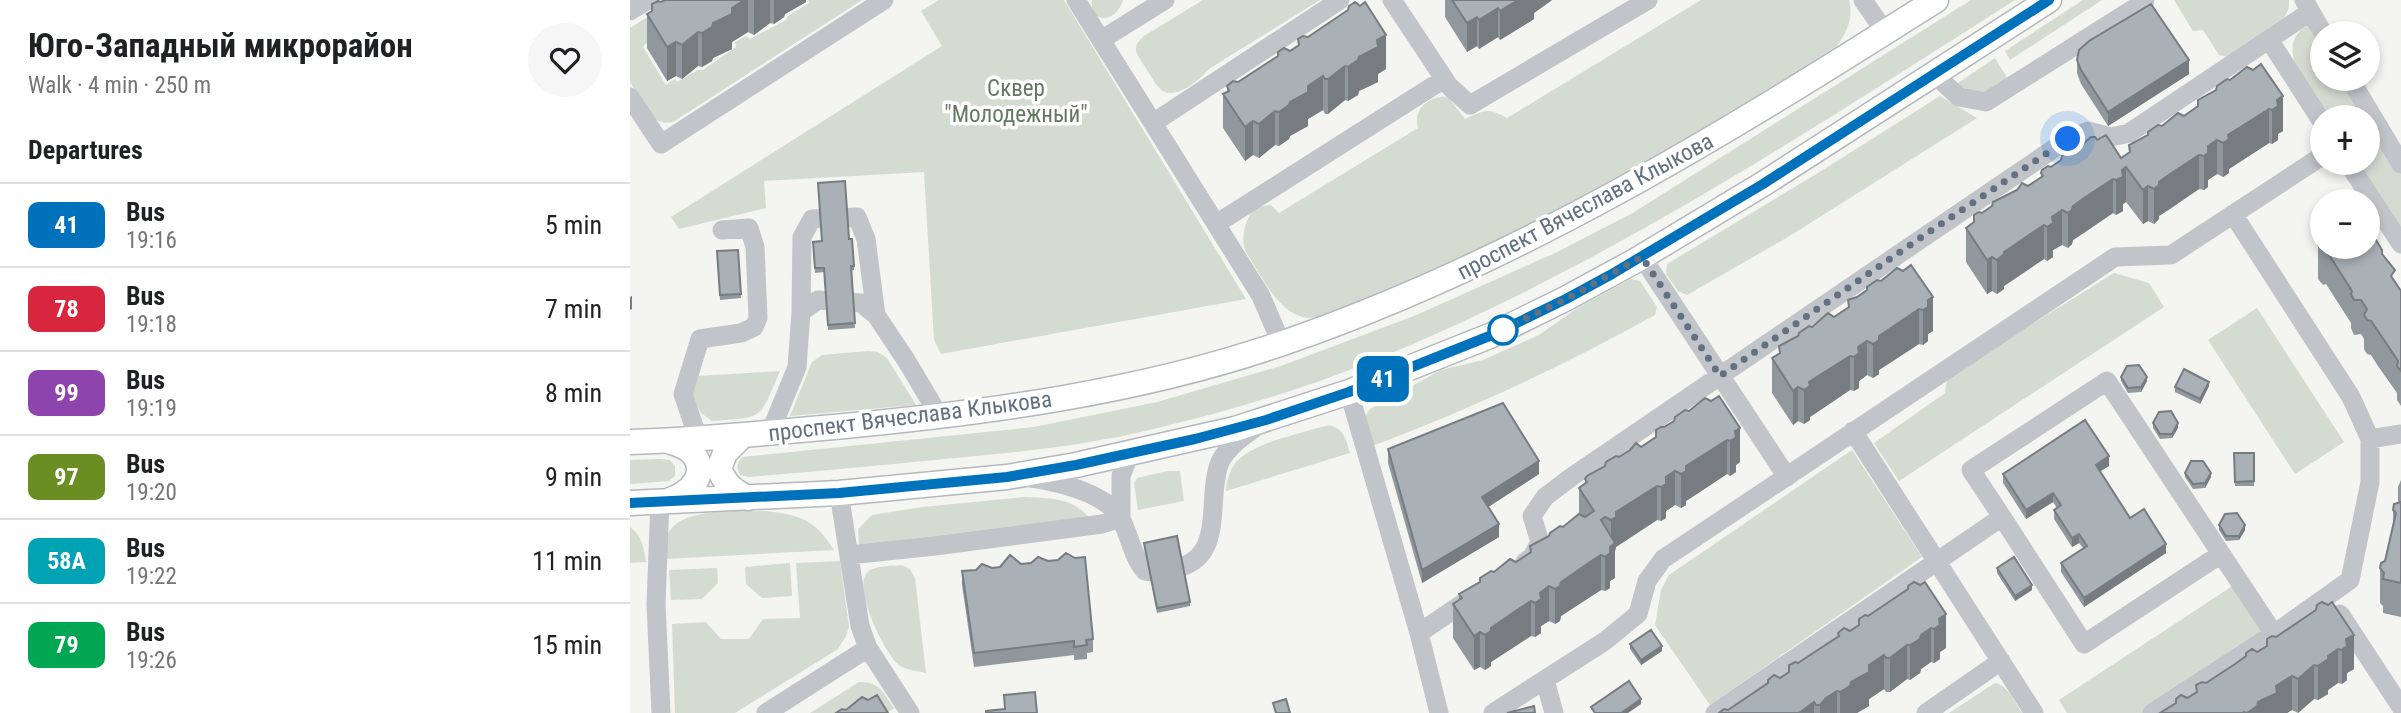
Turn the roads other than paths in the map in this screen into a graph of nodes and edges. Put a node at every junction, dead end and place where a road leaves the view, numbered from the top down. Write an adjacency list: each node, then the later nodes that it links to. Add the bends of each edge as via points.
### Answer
1 (648, 0): 13 (street)
2 (884, 0): 20 (street, via 661,144)
3 (1076, 0): 15 (street)
4 (1165, 0): 15 (street)
5 (1340, 0): 22 (street, via 1308,28 1239,74)
6 (1648, 0): 18 (street, via 1470,105)
7 (1863, 0): 14 (street)
8 (1936, 0): 14 (main road, проспект Вячеслава Клыкова)
9 (2049, 0): 17 (main road)
10 (2145, 0): 17 (street, via 1986,102 1959,97)
11 (1397, 2): 18 (street)
12 (2307, 6): 16 (street)
13 (630, 11)
14 (1885, 32): 33 (main road, проспект Вячеслава Клыкова, via 1727,131 1544,233 1405,296)
15 (1101, 40): 22 (street)
16 (2270, 41): 21 (street); 34 (street, via 2129,133 2111,137 2088,131 2068,139)
17 (1934, 74): 30 (main road)
18 (1444, 79): 27 (street)
19 (2357, 91): 24 (street)
20 (630, 97)
21 (2311, 105)
22 (1153, 123): 27 (street)
23 (2310, 164): 26 (street)
24 (2401, 164)
25 (2356, 175): 29 (street)
26 (2233, 214): 38 (street, via 2171,255 2115,257); 43 (street, via 2351,397)
27 (1216, 224): 33 (street, via 1261,296)
28 (722, 230): 42 (street, via 750,228 758,318 754,327 741,333 700,339 683,394)
29 (2401, 244)
30 (1642, 257): 34 (street); 35 (main road, via 1492,335)
31 (801, 312): 32 (street, via 818,300 861,303); 32 (street, via 802,237 812,219 857,217 866,239); 39 (street, via 797,367)
32 (876, 315): 36 (street)
33 (1281, 344): 36 (main road, проспект Вячеслава Клыкова, via 1145,382)
34 (1720, 376): 48 (street); 58 (street, via 1545,497 1532,516 1540,542 1532,557)
35 (1349, 392): 37 (main road); 61 (street)
36 (940, 417): 39 (main road, проспект Вячеслава Клыкова)
37 (1266, 420): 46 (main road); 54 (street, via 1220,462 1206,547 1189,565 1145,571)
38 (1853, 431): 48 (street); 57 (street)
39 (770, 433): 41 (main road, проспект Вячеслава Клыкова)
40 (2401, 434): 43 (street)
41 (743, 435): 42 (main road, проспект Вячеслава Клыкова); 50 (main road, via 725,453 719,469 725,483)
42 (698, 438): 44 (main road, проспект Вячеслава Клыкова)
43 (2370, 439): 60 (street, via 2370,482 2350,580)
44 (668, 440): 45 (main road, проспект Вячеслава Клыкова); 51 (main road, via 693,454 699,476 693,488)
45 (630, 442)
46 (1130, 453): 47 (main road); 54 (street, via 1121,476)
47 (1007, 477): 49 (main road); 54 (street, via 1071,487 1102,501)
48 (1787, 477): 65 (street, via 1663,559 1647,581 1638,614)
49 (839, 493): 50 (main road); 56 (street)
50 (748, 498): 51 (main road)
51 (663, 501): 52 (main road); 67 (street, via 656,604)
52 (630, 503)
53 (2002, 517): 55 (street, via 2084,644); 55 (street, via 1971,470 2107,381); 57 (street)
54 (1121, 518): 56 (street, via 935,547)
55 (2221, 554): 62 (street)
56 (849, 555): 63 (street)
57 (1937, 560): 64 (street); 73 (street)
58 (1510, 572)
59 (1487, 587): 61 (street)
60 (2328, 596): 62 (street); 66 (street)
61 (1419, 633): 70 (street)
62 (2274, 634): 76 (street)
63 (867, 648): 68 (street); 69 (street)
64 (2001, 662): 74 (street); 75 (street)
65 (1545, 681): 71 (street); 72 (street)
66 (2401, 707): 77 (street)
67 (661, 713)
68 (766, 713)
69 (910, 713)
70 (1439, 713)
71 (1493, 713)
72 (1554, 713)
73 (1715, 713)
74 (1926, 713)
75 (2034, 713)
76 (2152, 713)
77 (2392, 713)

